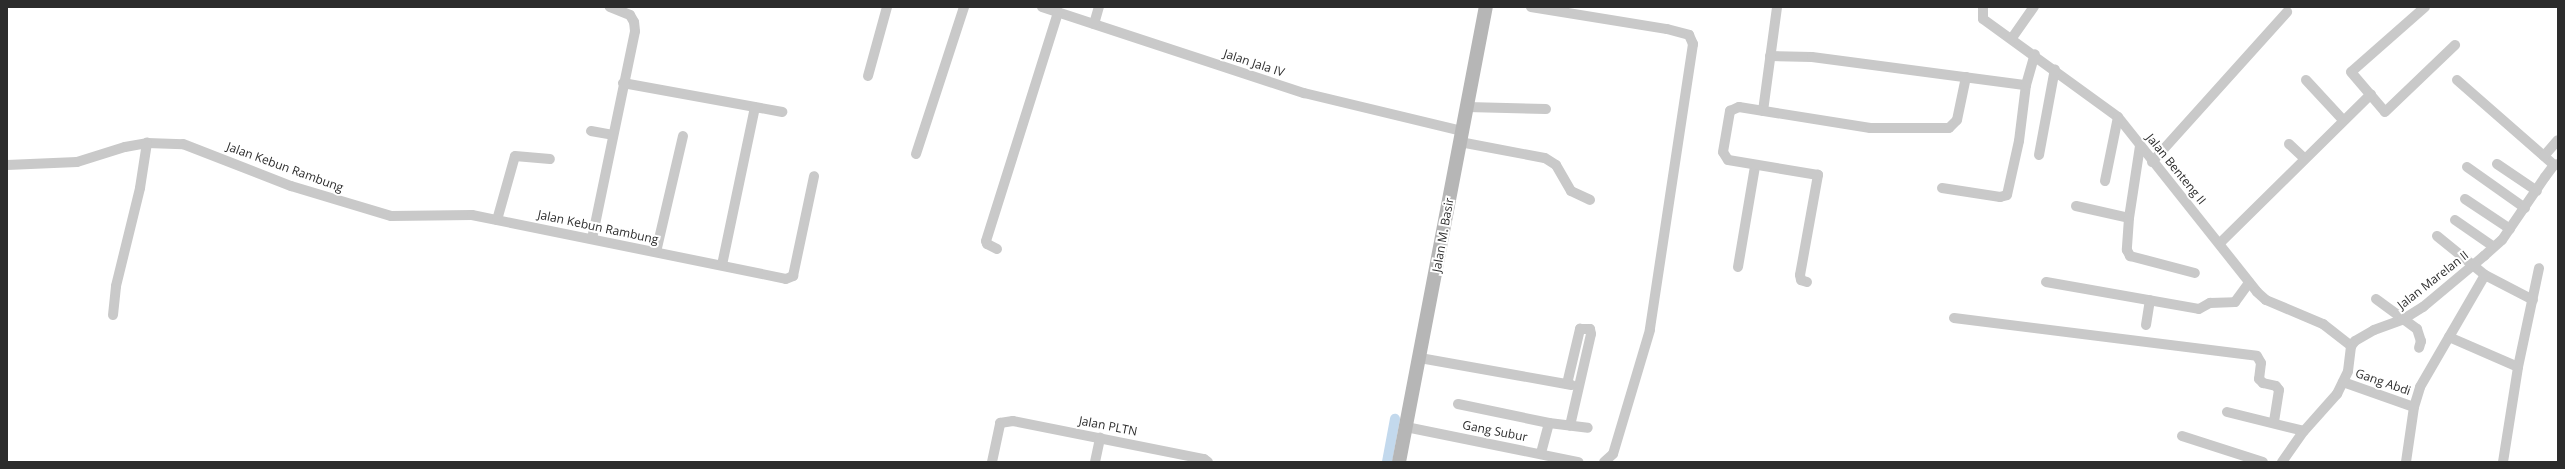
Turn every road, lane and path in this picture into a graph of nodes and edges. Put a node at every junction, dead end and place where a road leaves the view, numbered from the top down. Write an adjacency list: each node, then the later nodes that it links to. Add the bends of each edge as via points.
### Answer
1 (610, 7): 24 (street, via 630,15 634,22)
2 (887, 7): 20 (street)
3 (964, 7): 42 (street)
4 (1042, 7): 12 (street, Jalan Jala IV)
5 (1099, 7): 14 (street)
6 (1486, 7): 28 (main road, Jalan M. Basir)
7 (1531, 7): 112 (street, via 1667,29 1689,35 1693,44 1650,330 1613,454)
8 (1777, 7): 18 (street)
9 (1983, 7): 15 (street, Jalan Benteng II, via 1983,19)
10 (2034, 7): 15 (street)
11 (2425, 7): 26 (street, via 2351,72)
12 (1058, 12): 14 (street, Jalan Jala IV); 69 (street, via 986,241)
13 (2287, 12): 47 (street)
14 (1094, 24): 37 (street, Jalan Jala IV, via 1304,93)
15 (2012, 38): 17 (street, Jalan Benteng II)
16 (2455, 45): 26 (street, via 2385,112)
17 (2035, 54): 19 (street, Jalan Benteng II); 25 (street)
18 (1770, 56): 21 (street, via 1812,57); 30 (street)
19 (2055, 69): 32 (street, Jalan Benteng II); 43 (street)
20 (868, 76)
21 (1966, 77): 25 (street); 30 (street, via 1956,120 1949,128 1870,128)
22 (2306, 80): 33 (street)
23 (2457, 80): 44 (street)
24 (623, 82): 27 (street); 35 (street)
25 (2026, 85): 55 (street, via 2019,141 2008,195 2000,197)
26 (2371, 94): 33 (street)
27 (755, 107): 31 (street); 71 (street)
28 (1467, 107): 29 (street); 37 (main road, Jalan M. Basir)
29 (1546, 109)
30 (1763, 111): 51 (street, via 1739,107 1728,115 1724,155 1731,162)
31 (782, 112)
32 (2118, 117): 41 (street, Jalan Benteng II); 54 (street)
33 (2343, 120): 45 (street)
34 (591, 131): 35 (street)
35 (613, 134): 66 (street)
36 (683, 136): 70 (street)
37 (1461, 136): 58 (street, Jalan Jala IV, via 1545,158 1556,165 1571,191); 90 (main road, Jalan M. Basir)
38 (2558, 140): 44 (street)
39 (147, 144): 49 (street, Jalan Kebun Rambung, via 125,147 77,162); 62 (street, Jalan Kebun Rambung, via 183,144 291,186 391,216 462,214); 83 (street, via 140,188 116,286)
40 (2289, 144): 45 (street)
41 (2140, 146): 47 (street, Jalan Benteng II); 61 (street)
42 (916, 154)
43 (2039, 155)
44 (2544, 156): 50 (street)
45 (2304, 158): 67 (street)
46 (550, 159): 62 (street, via 515,156)
47 (2152, 162): 67 (street, Jalan Benteng II)
48 (2497, 164): 56 (street)
49 (7, 165)
50 (2556, 165): 56 (street, Jalan Marelan II)
51 (1755, 166): 73 (street); 77 (street, via 1818,175 1800,275 1801,280)
52 (2467, 167): 60 (street)
53 (814, 176): 71 (street, Jalan Kebun Rambung, via 790,278)
54 (2105, 181)
55 (1942, 188)
56 (2537, 191): 60 (street, Jalan Marelan II)
57 (2465, 199): 64 (street)
58 (1590, 200)
59 (2076, 206): 61 (street)
60 (2525, 208): 64 (street, Jalan Marelan II)
61 (2129, 218): 75 (street, via 2127,250 2130,256)
62 (496, 220): 66 (street, Jalan Kebun Rambung)
63 (2454, 220): 68 (street)
64 (2510, 229): 68 (street, Jalan Marelan II)
65 (2437, 236): 72 (street)
66 (592, 239): 70 (street, Jalan Kebun Rambung)
67 (2222, 241): 79 (street, Jalan Benteng II)
68 (2494, 247): 72 (street, Jalan Marelan II)
69 (997, 249)
70 (656, 252): 71 (street, Jalan Kebun Rambung)
71 (722, 265)
72 (2472, 265): 76 (street); 85 (street, Jalan Marelan II, via 2423,308)
73 (1738, 267)
74 (2539, 268): 82 (street)
75 (2195, 273)
76 (2485, 275): 82 (street); 87 (street)
77 (1807, 282)
78 (2046, 282): 80 (street)
79 (2249, 283): 80 (street, via 2233,304 2210,303 2199,309); 88 (street, Jalan Benteng II, via 2266,300 2323,324)
80 (2150, 300): 86 (street)
81 (2376, 300): 85 (street)
82 (2533, 300): 91 (street)
83 (113, 315)
84 (1954, 318): 99 (street, via 2257,356 2261,363 2258,379 2274,385 2278,390)
85 (2402, 320): 88 (street, Jalan Marelan II, via 2363,335); 89 (street, via 2419,332)
86 (2146, 325)
87 (2449, 337): 91 (street); 96 (street, via 2420,387)
88 (2351, 346): 92 (street, via 2348,371)
89 (2419, 348)
90 (1420, 358): 93 (street); 101 (main road, Jalan M. Basir)
91 (2518, 367): 116 (street)
92 (2343, 382): 96 (street, Gang Abdi); 103 (street, via 2331,401)
93 (1567, 384): 94 (street); 94 (street, via 1578,333 1582,328 1590,329)
94 (1580, 386): 100 (street)
95 (1458, 404): 98 (street)
96 (2414, 407): 115 (street)
97 (2227, 412): 99 (street)
98 (1549, 423): 100 (street); 106 (street)
99 (2274, 423): 103 (street)
100 (1570, 426): 102 (street)
101 (1406, 427): 106 (street, Gang Subur); 110 (main road, Jalan M. Basir)
102 (1588, 428)
103 (2304, 431): 114 (street)
104 (2182, 436): 113 (street)
105 (1100, 438): 107 (street, Jalan PLTN, via 1002,421); 108 (street); 109 (street, Jalan PLTN, via 1204,459)
106 (1541, 453): 111 (street, Gang Subur)
107 (992, 462)
108 (1095, 462)
109 (1208, 462)
110 (1399, 462)
111 (1578, 462)
112 (1604, 462)
113 (2263, 462)
114 (2282, 462)
115 (2406, 462)
116 (2504, 462)

